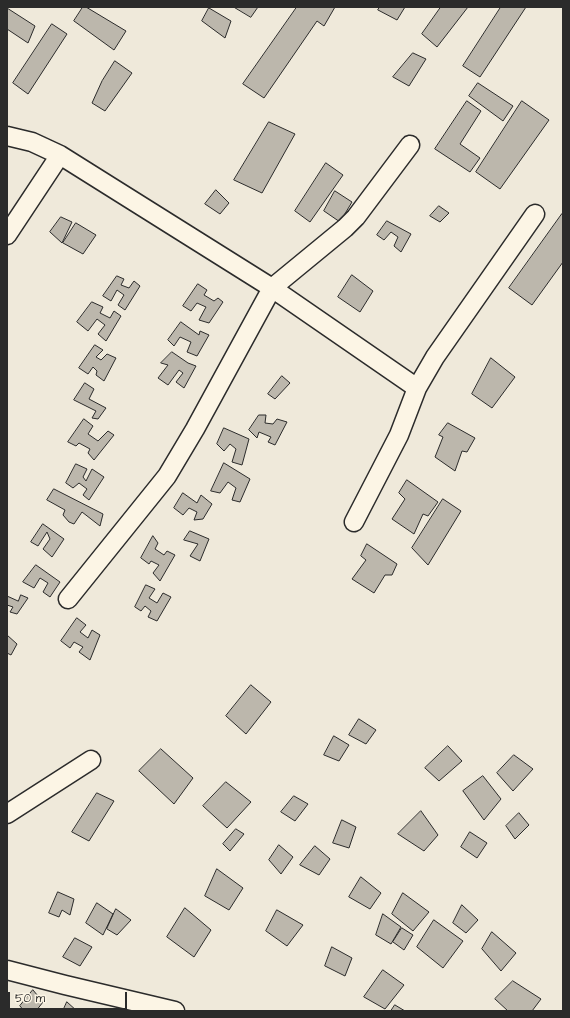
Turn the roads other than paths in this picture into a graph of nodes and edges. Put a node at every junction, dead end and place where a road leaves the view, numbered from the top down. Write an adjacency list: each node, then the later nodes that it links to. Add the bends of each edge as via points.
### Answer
1 (7, 136): 3 (street, via 32,142)
2 (410, 145): 6 (street, via 356,217)
3 (60, 156): 5 (street); 6 (street)
4 (535, 214): 7 (street, via 435,357)
5 (7, 236)
6 (272, 288): 7 (street); 9 (street, via 168,476)
7 (417, 388): 8 (street, via 399,435)
8 (354, 522)
9 (68, 599)
10 (91, 760): 11 (street)
11 (7, 814)
12 (7, 970): 13 (street)
13 (175, 1011)

